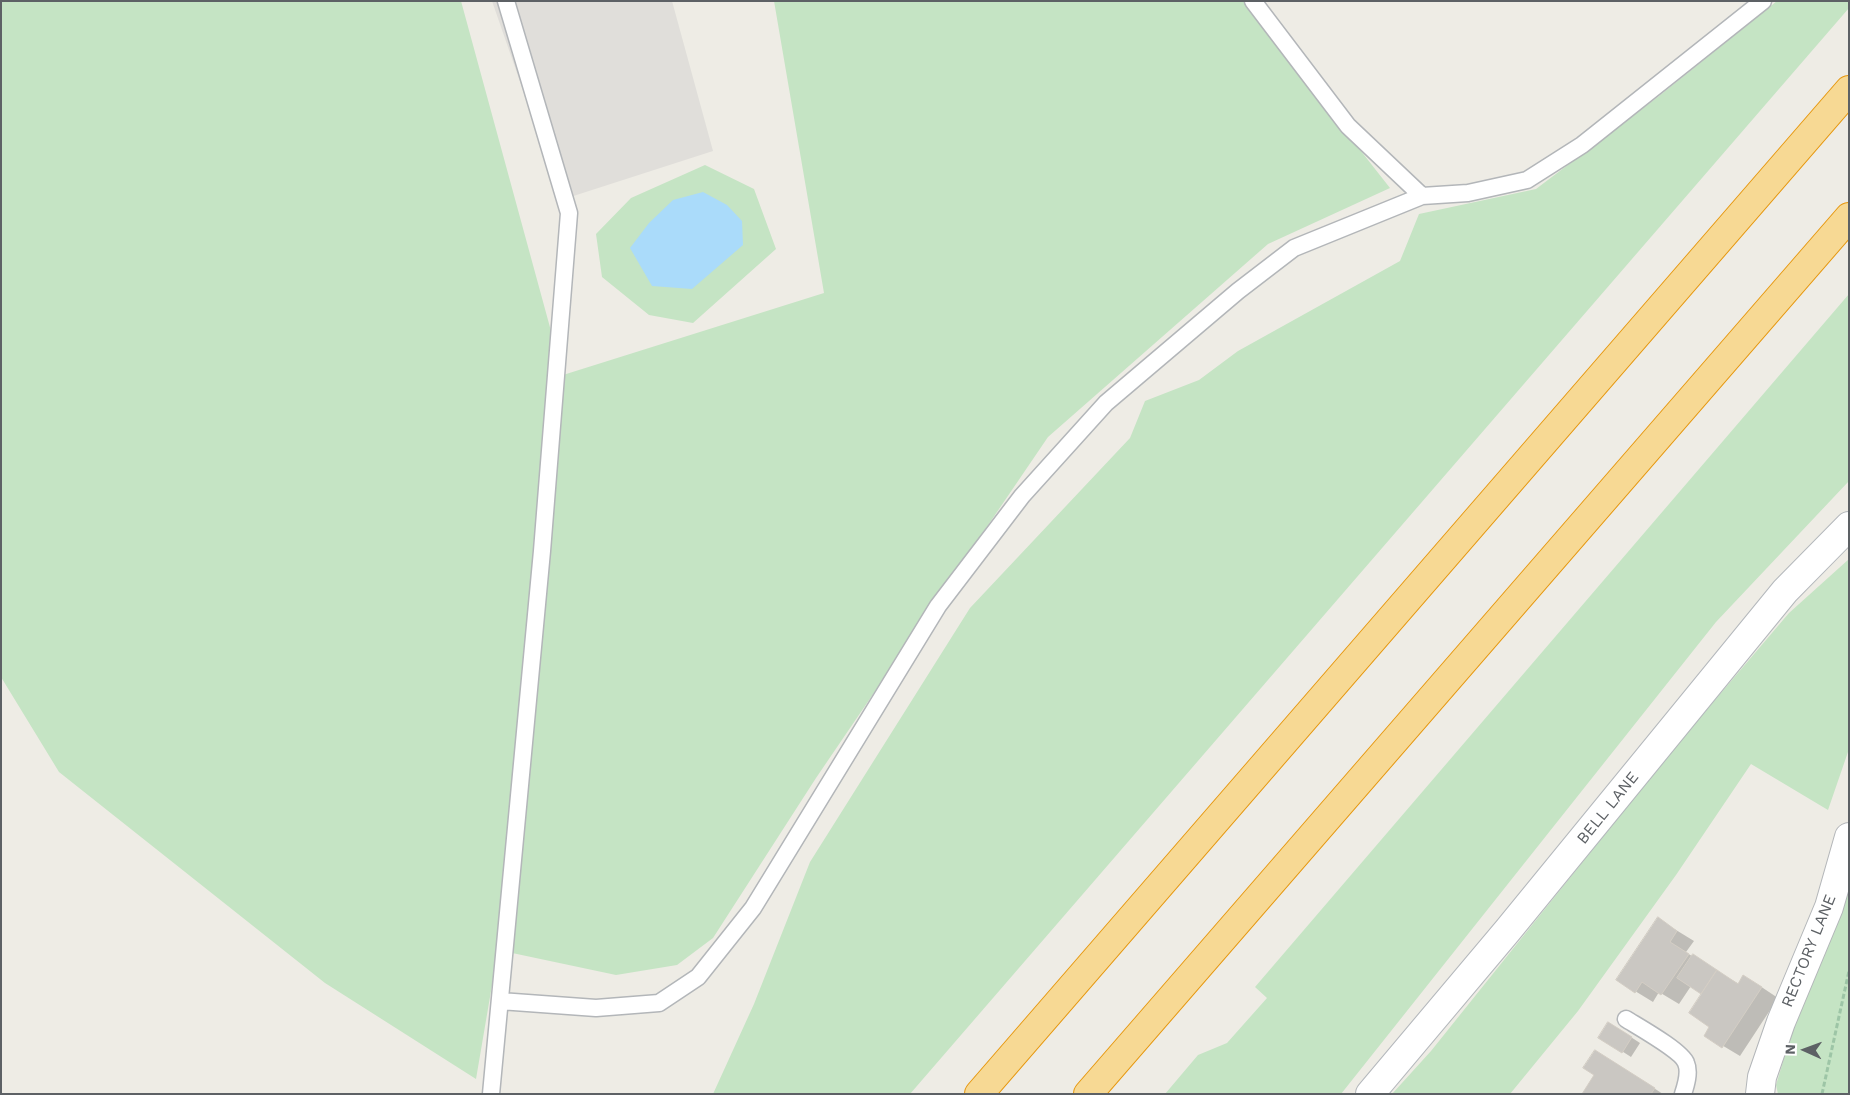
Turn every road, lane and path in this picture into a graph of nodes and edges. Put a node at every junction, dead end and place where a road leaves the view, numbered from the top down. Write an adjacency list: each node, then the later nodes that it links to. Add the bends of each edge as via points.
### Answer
1 (506, 1): 10 (lane, via 569,213 542,551)
2 (1253, 1): 5 (lane, via 1348,126)
3 (1763, 1): 5 (lane, via 1582,145 1527,180 1468,193)
4 (1849, 90): 13 (highway)
5 (1422, 196): 10 (lane, via 1294,248 1106,403 1022,496 938,606 753,908 698,976 658,1003 596,1008)
6 (1849, 217): 14 (highway)
7 (1849, 526): 15 (main road, BELL LANE, via 1785,591)
8 (1849, 837): 17 (main road, RECTORY LANE, via 1829,907 1781,1022 1762,1077)
9 (1849, 971): 18 (path)
10 (500, 1001): 12 (lane)
11 (1626, 1019): 16 (lane, via 1677,1052 1686,1062 1687,1080)
12 (491, 1094)
13 (979, 1094)
14 (1088, 1094)
15 (1370, 1094)
16 (1683, 1094)
17 (1760, 1094)
18 (1822, 1094)

